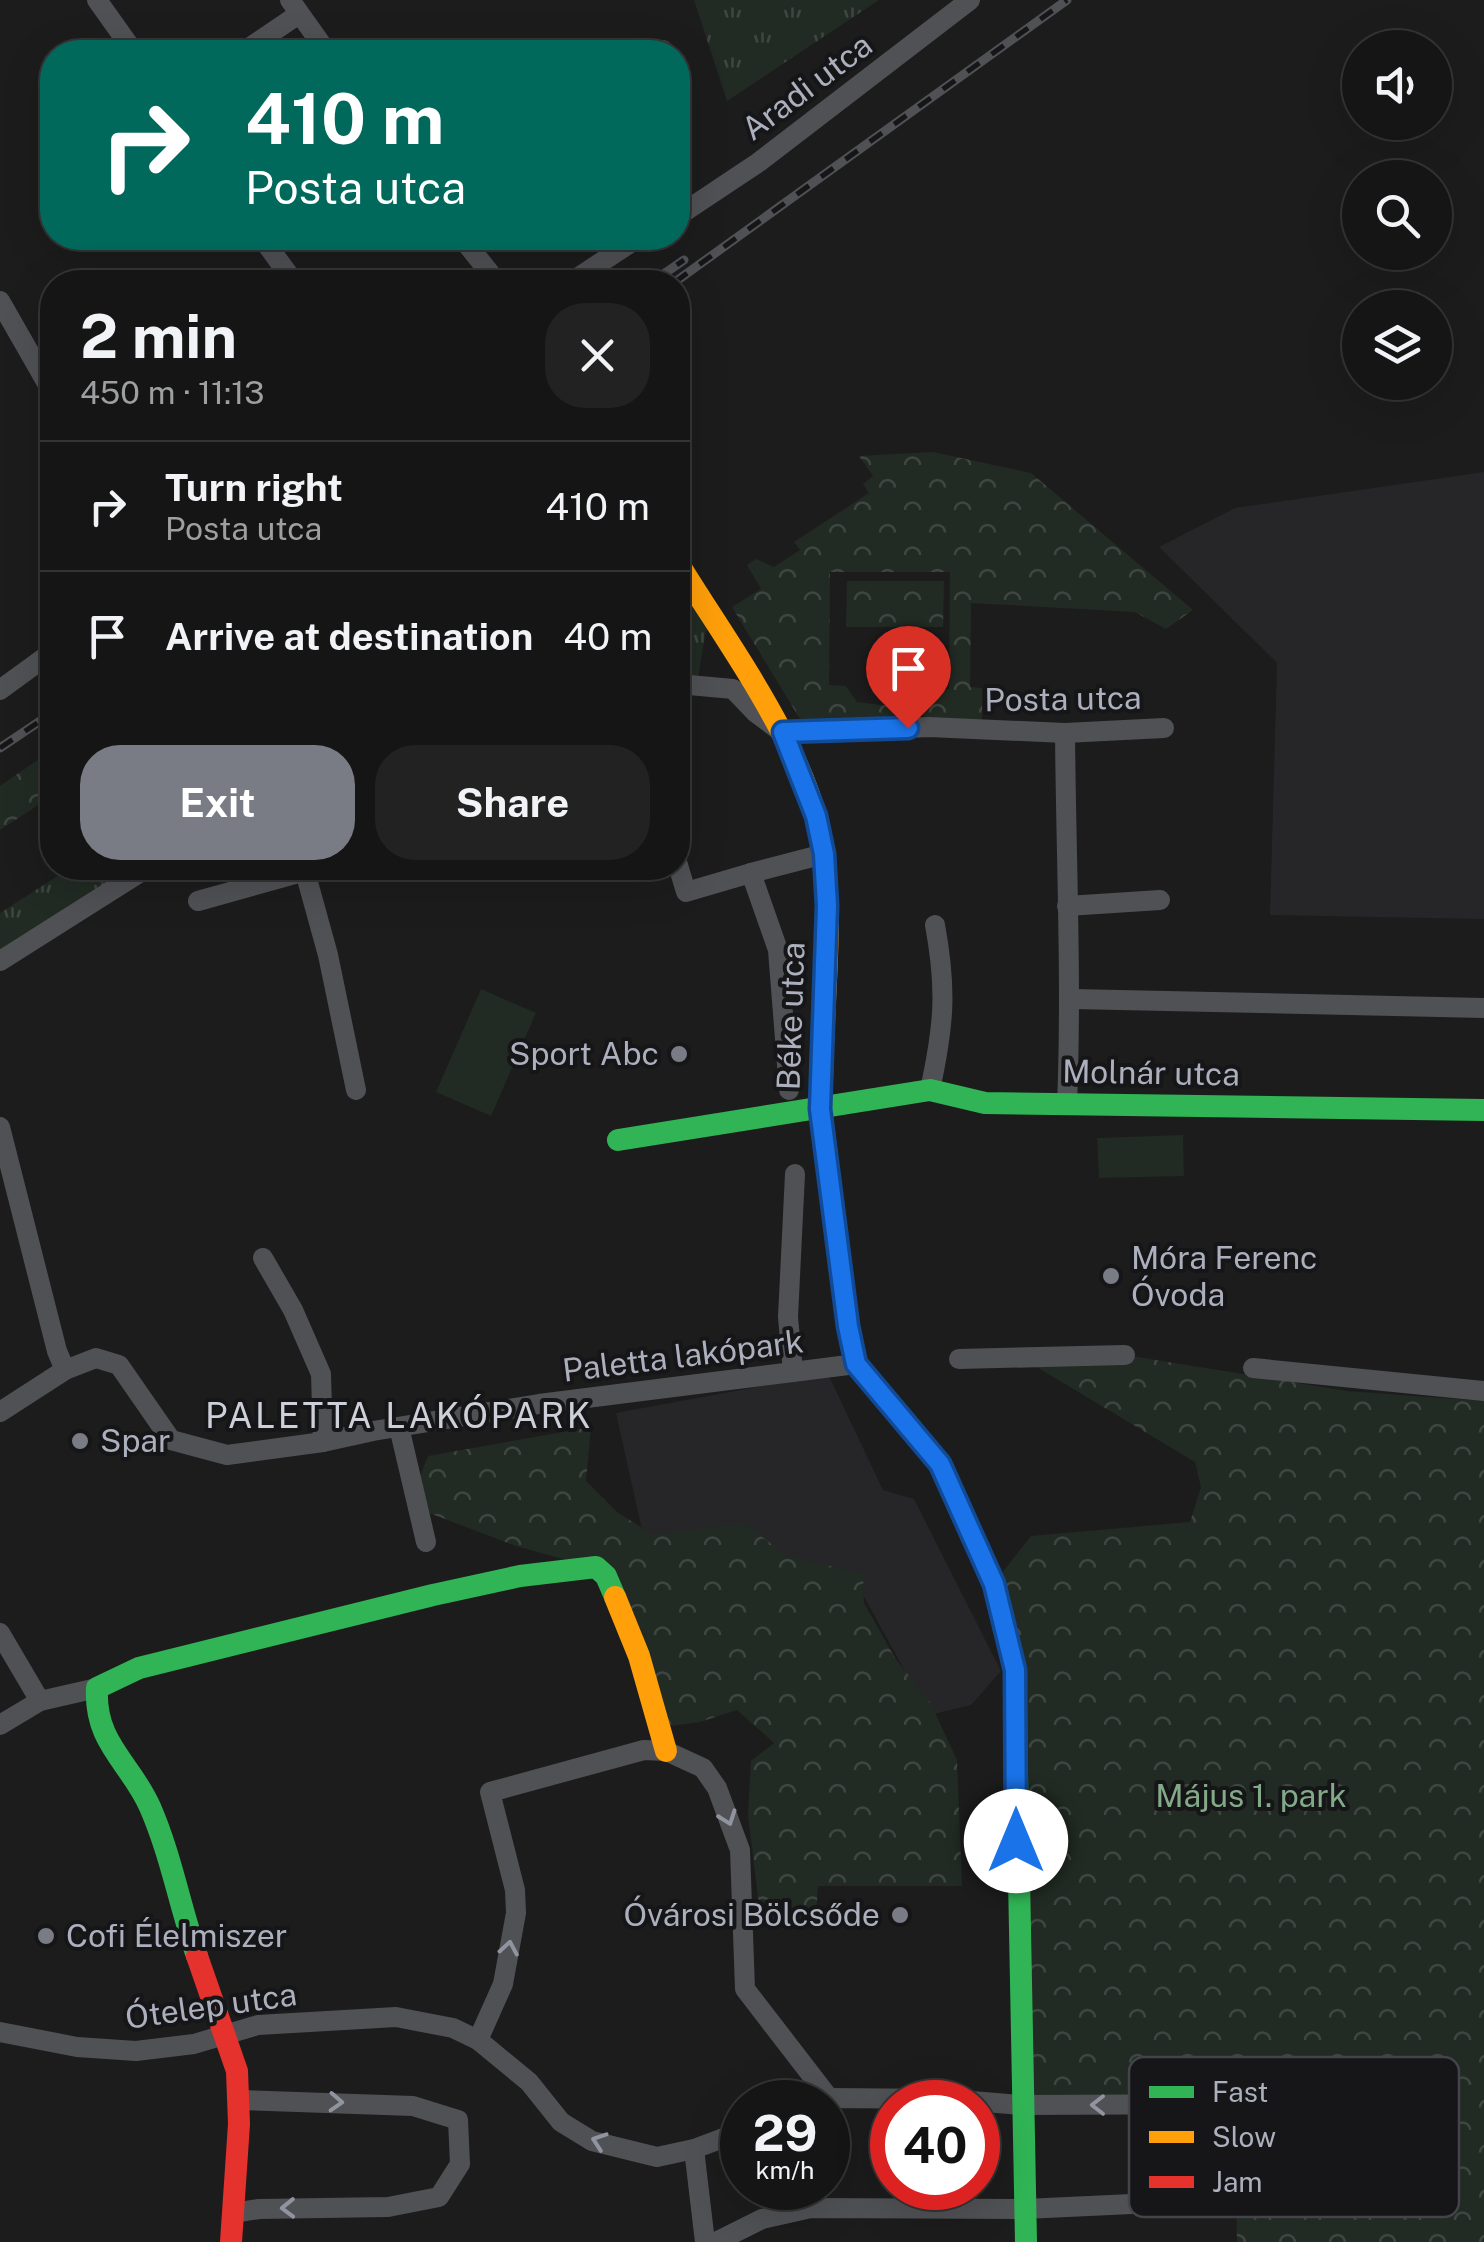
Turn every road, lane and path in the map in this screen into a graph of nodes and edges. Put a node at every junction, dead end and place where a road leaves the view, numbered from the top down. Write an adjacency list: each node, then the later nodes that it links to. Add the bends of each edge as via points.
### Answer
1 (96, 0): 4 (street)
2 (970, 0): 7 (street, Aradi utca)
3 (294, 7): 5 (street); 6 (street)
4 (125, 40)
5 (257, 40)
6 (318, 40)
7 (690, 208)
8 (472, 250): 10 (street)
9 (620, 250): 11 (street)
10 (487, 270)
11 (589, 270)
12 (0, 301): 13 (street)
13 (40, 371)
14 (690, 581): 19 (street, Béke utca)
15 (40, 661): 17 (street)
16 (690, 685): 19 (street, via 733,689)
17 (0, 690)
18 (1164, 728): 20 (street, Posta utca)
19 (783, 732): 20 (street, Posta utca, via 929,727); 21 (street, Béke utca)
20 (1065, 734): 29 (street)
21 (824, 854): 22 (street); 38 (street, Béke utca)
22 (752, 872): 26 (street, via 686,892); 35 (street, via 778,950)
23 (129, 880): 31 (street)
24 (268, 880): 28 (street)
25 (311, 880): 34 (street)
26 (682, 880)
27 (1160, 900): 29 (street)
28 (198, 901)
29 (1067, 906): 32 (street)
30 (935, 925): 36 (street, via 945,976)
31 (0, 962)
32 (1072, 999): 33 (street); 37 (street)
33 (1484, 1008)
34 (356, 1090)
35 (789, 1090)
36 (930, 1090): 37 (street, Molnár utca, via 985,1104); 38 (street, Molnár utca)
37 (1067, 1105): 39 (street, Molnár utca)
38 (820, 1109): 41 (street, Molnár utca); 46 (street, Béke utca)
39 (1484, 1110)
40 (0, 1126): 48 (street)
41 (618, 1140)
42 (795, 1174): 49 (street, via 788,1317)
43 (263, 1258): 53 (street, via 321,1374)
44 (1124, 1355): 45 (street)
45 (959, 1359)
46 (856, 1364): 49 (street, Paletta lakópark); 67 (street, Béke utca, via 940,1464 994,1584 1015,1670)
47 (1254, 1368): 50 (street)
48 (65, 1370): 51 (street); 53 (street, Paletta lakópark, via 96,1358 119,1366 171,1440 227,1454)
49 (793, 1372): 52 (street, Paletta lakópark)
50 (1484, 1391)
51 (0, 1412)
52 (399, 1427): 53 (street, Paletta lakópark); 54 (street)
53 (323, 1442)
54 (426, 1542)
55 (0, 1633): 57 (street)
56 (97, 1688): 57 (street); 59 (street, via 139,1668 433,1595 596,1567 606,1576 639,1656); 61 (street, via 108,1744 148,1802 172,1864)
57 (40, 1701): 58 (street)
58 (0, 1725)
59 (666, 1752): 62 (street, one-way to 59, via 503,1984 516,1914 490,1792 644,1750); 63 (street, one-way to 63, via 702,1768 717,1788 740,1850 745,1990)
60 (0, 2032): 61 (street, Ótelep utca, via 136,2051)
61 (224, 2038): 62 (street, Ótelep utca, via 258,2025 396,2018 454,2028); 64 (street, via 237,2072)
62 (478, 2040): 69 (street, Ótelep utca, one-way to 62, via 657,2156 592,2141 562,2122 529,2082)
63 (806, 2080)
64 (238, 2100): 72 (street); 72 (street, one-way to 72, via 413,2106 458,2120 460,2164 438,2197 388,2207)
65 (850, 2100): 67 (street)
66 (1129, 2104): 67 (street, one-way to 67)
67 (1022, 2105): 71 (street, Béke utca)
68 (720, 2139): 69 (street, Ótelep utca)
69 (694, 2149): 74 (street)
70 (1129, 2204): 71 (street, one-way to 70)
71 (1025, 2209): 75 (street, via 811,2208 762,2219); 76 (street, Béke utca)
72 (232, 2213): 73 (street)
73 (231, 2242)
74 (705, 2242)
75 (716, 2242)
76 (1026, 2242)

